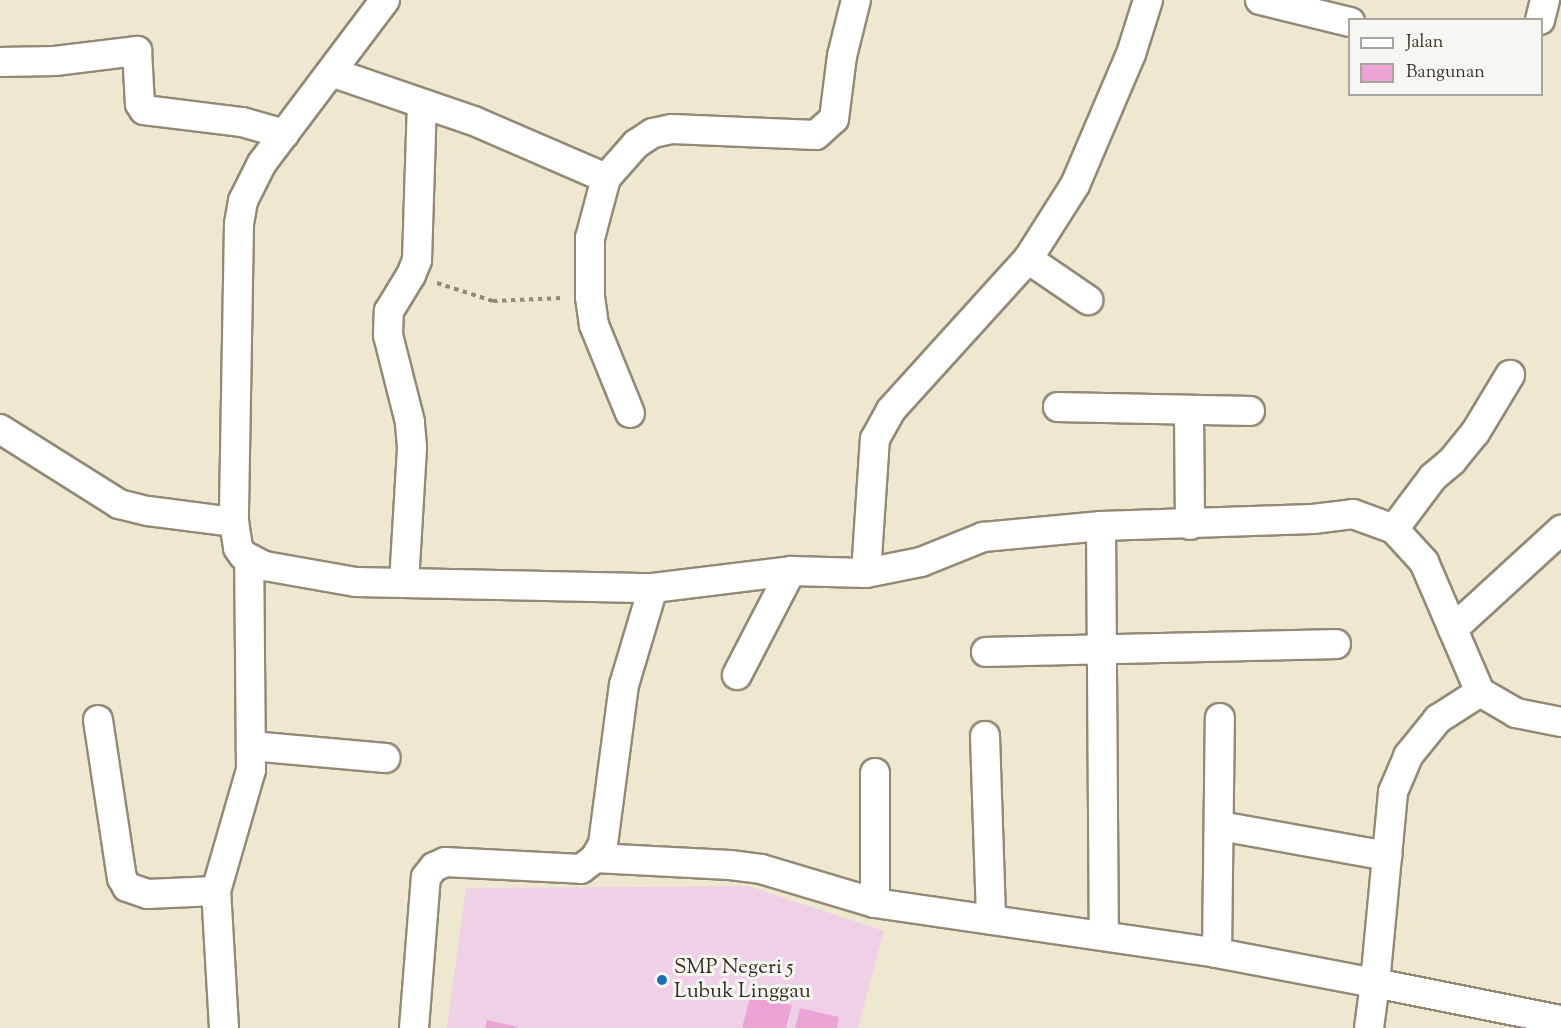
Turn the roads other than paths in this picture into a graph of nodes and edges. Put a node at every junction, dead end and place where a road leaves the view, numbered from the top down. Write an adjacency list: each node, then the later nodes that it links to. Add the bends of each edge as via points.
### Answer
1 (385, 0): 9 (street)
2 (856, 0): 12 (street, via 842,56 834,119 816,135 672,129 653,133 636,144)
3 (1148, 0): 13 (street, via 1131,54 1074,185)
4 (1260, 0): 7 (street)
5 (1545, 0): 6 (street)
6 (1540, 18)
7 (1348, 22)
8 (0, 62): 11 (street, via 55,61 137,51 140,104 144,110 242,122)
9 (331, 72): 10 (street); 11 (street)
10 (422, 104): 12 (street, via 474,120); 29 (street, via 417,260 390,311 388,335 410,422 412,447)
11 (284, 134): 21 (street, via 252,180 239,224)
12 (606, 177): 19 (street, via 590,238 590,297 594,325)
13 (1028, 259): 14 (street); 28 (street, via 891,410 874,439)
14 (1088, 300)
15 (1510, 375): 24 (street, via 1475,433 1433,477)
16 (1058, 407): 17 (street)
17 (1190, 410): 18 (street); 22 (street)
18 (1250, 411)
19 (630, 413)
20 (0, 429): 21 (street, via 119,504)
21 (234, 522): 26 (street, via 238,548)
22 (1190, 525): 23 (street); 24 (street, via 1353,514)
23 (1101, 526): 28 (street, via 983,537 921,562); 33 (street)
24 (1394, 529): 31 (street, via 1424,562)
25 (1561, 530): 31 (street)
26 (249, 559): 29 (street, via 265,566 356,582); 41 (street)
27 (791, 571): 28 (street); 30 (street); 35 (street)
28 (866, 573)
29 (404, 583): 30 (street)
30 (653, 588): 46 (street, via 624,685 603,844)
31 (1453, 629): 36 (street)
32 (1336, 644): 33 (street)
33 (1101, 648): 34 (street); 50 (street)
34 (986, 652)
35 (737, 675)
36 (1480, 692): 39 (street, via 1516,713); 45 (street, via 1438,719 1408,756 1393,792)
37 (1220, 718): 44 (street)
38 (98, 720): 47 (street, via 122,878 127,887 147,894)
39 (1561, 722)
40 (985, 736): 49 (street)
41 (251, 746): 42 (street); 47 (street, via 247,793)
42 (384, 758)
43 (875, 773): 48 (street)
44 (1220, 826): 45 (street); 51 (street)
45 (1387, 856): 52 (street)
46 (595, 858): 48 (street, via 761,869); 56 (street, via 581,869 445,862 434,867 426,877)
47 (216, 891): 55 (street)
48 (875, 903): 49 (street)
49 (991, 920): 50 (street)
50 (1104, 936): 51 (street)
51 (1217, 953): 52 (street)
52 (1375, 983): 53 (street); 57 (street)
53 (1486, 1017): 54 (street)
54 (1561, 1020)
55 (224, 1028)
56 (414, 1028)
57 (1369, 1028)

